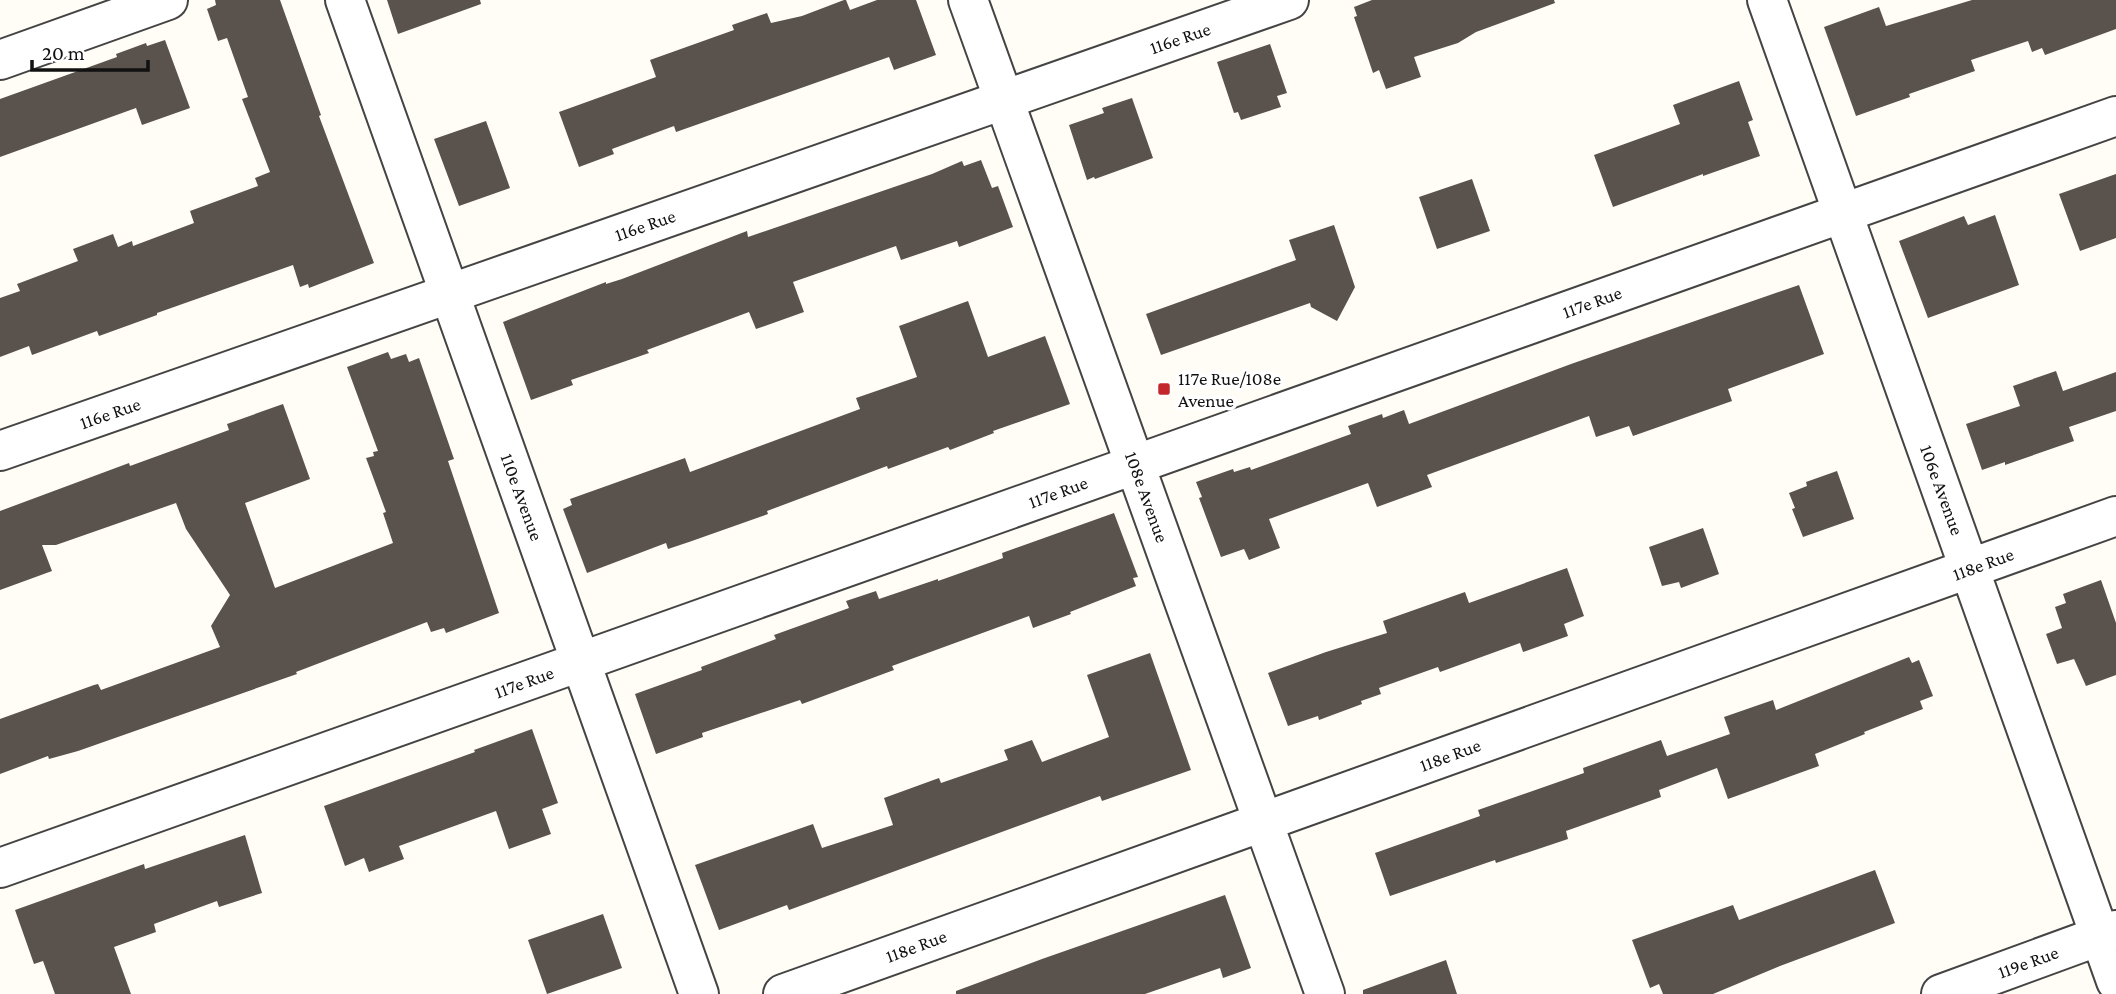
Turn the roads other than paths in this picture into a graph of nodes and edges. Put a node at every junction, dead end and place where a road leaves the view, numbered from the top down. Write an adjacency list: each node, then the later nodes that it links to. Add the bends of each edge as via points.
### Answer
1 (168, 0): 6 (street)
2 (345, 0): 10 (street, 110e Avenue)
3 (968, 0): 7 (street, 108e Avenue)
4 (1289, 0): 7 (street, 116e Rue)
5 (1767, 0): 9 (street, 106e Avenue)
6 (0, 60)
7 (1004, 100): 10 (street, 116e Rue); 12 (street, 108e Avenue)
8 (2116, 116): 9 (street, 117e Rue)
9 (1842, 213): 12 (street, 117e Rue); 14 (street, 106e Avenue)
10 (450, 294): 11 (street, 116e Rue); 15 (street, 110e Avenue)
11 (0, 451)
12 (1135, 465): 15 (street, 117e Rue); 16 (street, 108e Avenue)
13 (2116, 516): 14 (street, 118e Rue)
14 (1970, 569): 16 (street, 118e Rue); 18 (street, 106e Avenue)
15 (581, 662): 17 (street, 117e Rue); 20 (street, 110e Avenue)
16 (1264, 822): 21 (street, 118e Rue); 22 (street, 108e Avenue)
17 (0, 868)
18 (2108, 933): 19 (street, 106e Avenue); 23 (street, 119e Rue)
19 (2116, 981)
20 (699, 994)
21 (783, 994)
22 (1325, 994)
23 (1941, 994)

